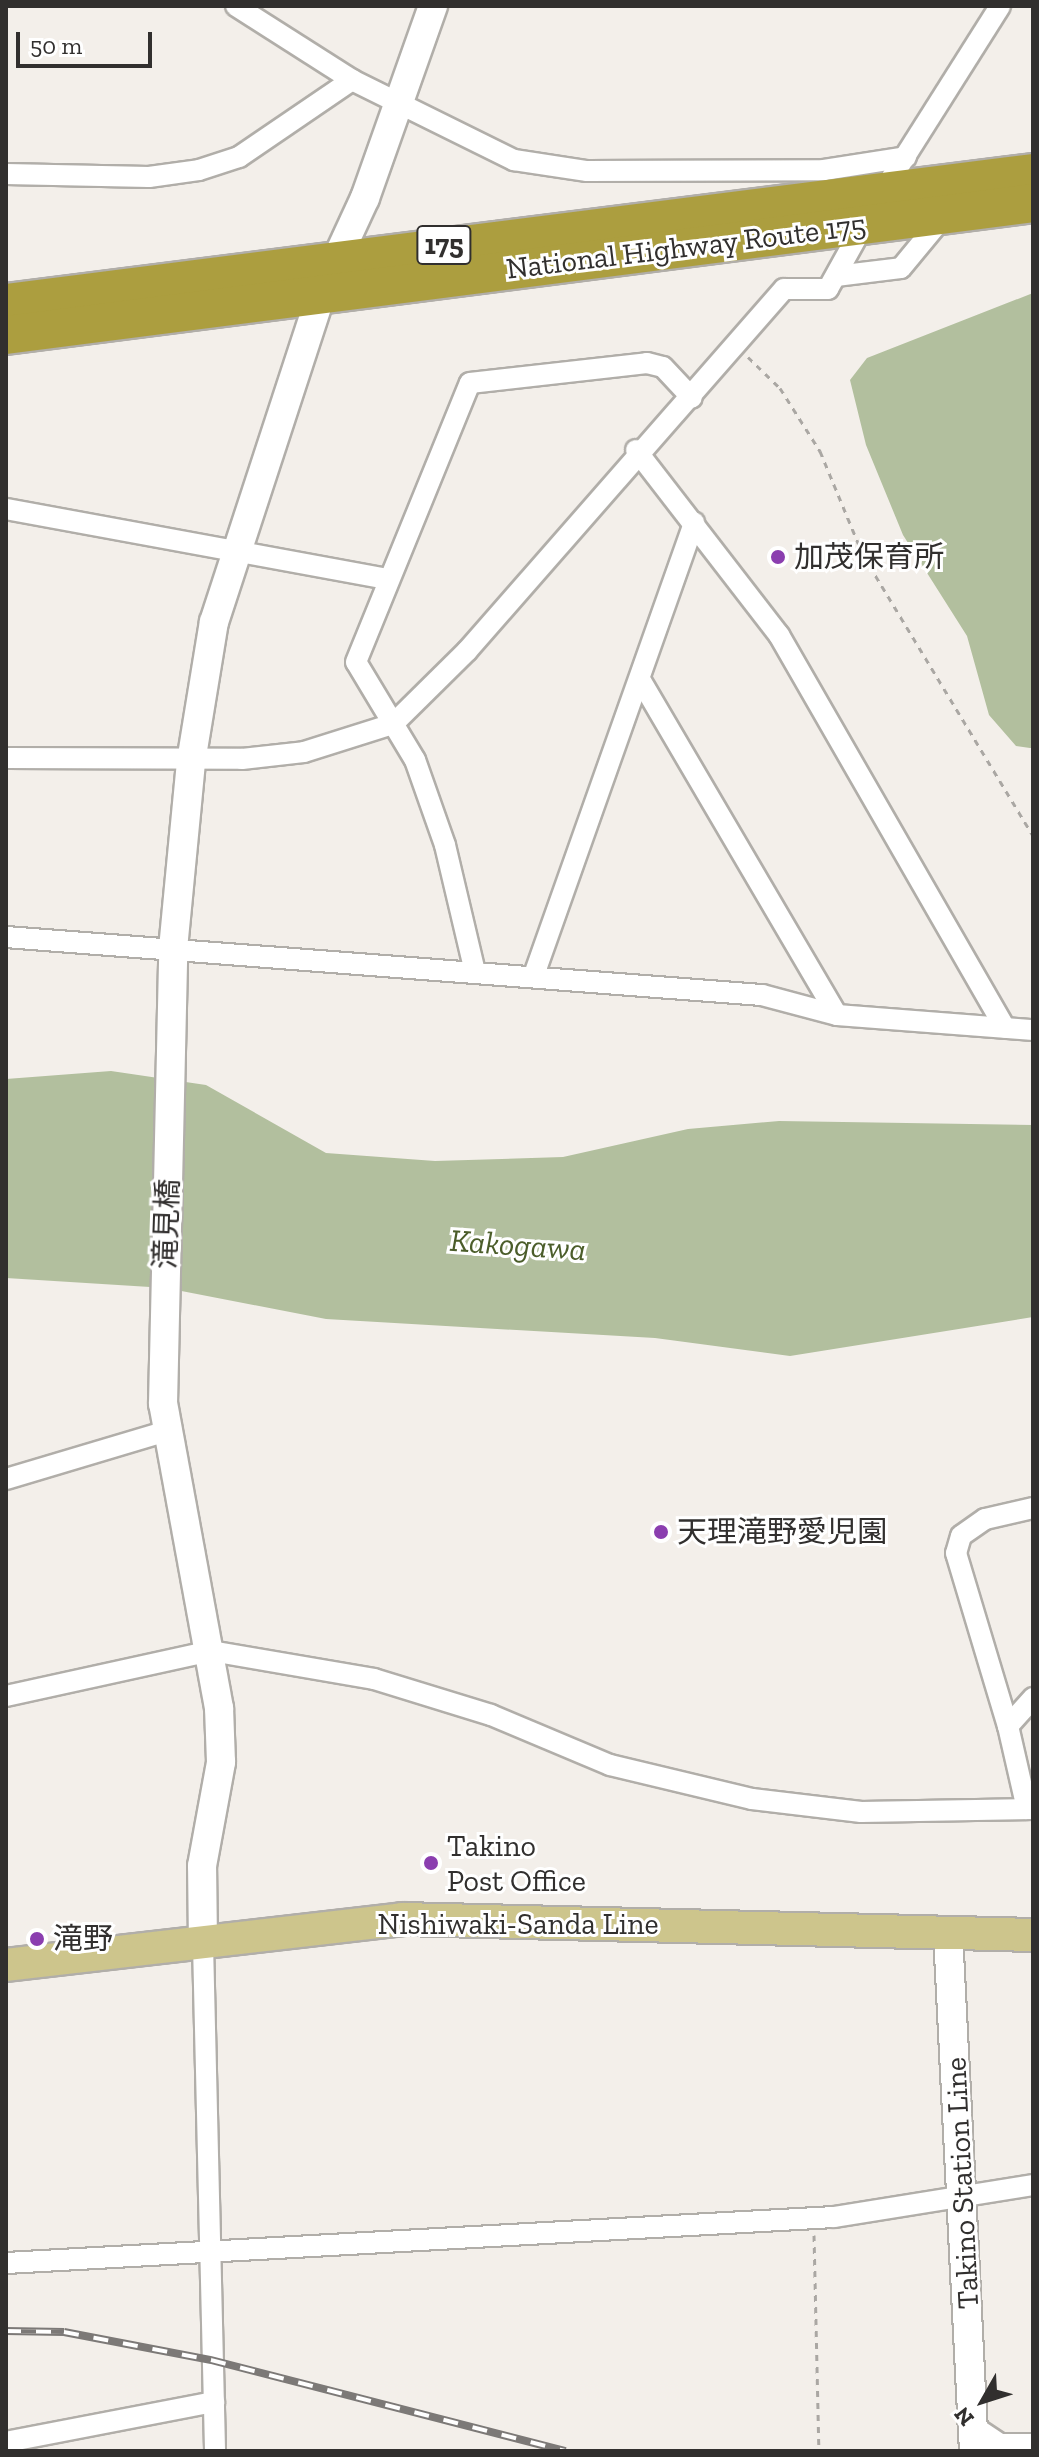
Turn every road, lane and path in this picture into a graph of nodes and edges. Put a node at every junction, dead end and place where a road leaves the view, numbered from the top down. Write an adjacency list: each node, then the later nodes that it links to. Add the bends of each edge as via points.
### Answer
1 (236, 6): 4 (street)
2 (433, 6): 5 (street, 滝見橋)
3 (1000, 6): 6 (street)
4 (352, 80): 5 (street); 8 (street, via 239,157 199,170 149,177)
5 (403, 101): 6 (street, via 514,160 587,171 824,170); 13 (street, 滝見橋)
6 (906, 157): 9 (street)
7 (1033, 173): 9 (highway, National Highway Route 175 / 175)
8 (6, 174)
9 (882, 192): 12 (street); 13 (highway, National Highway Route 175 / 175)
10 (1033, 203): 11 (highway, National Highway Route 175 / 175)
11 (945, 214): 12 (highway, National Highway Route 175 / 175); 14 (street, via 901,268)
12 (864, 225): 13 (highway, National Highway Route 175 / 175); 14 (street)
13 (329, 275): 15 (highway, National Highway Route 175 / 175); 16 (highway, National Highway Route 175 / 175); 22 (street, 滝見橋)
14 (836, 276): 17 (street, via 828,289 784,289)
15 (6, 303)
16 (6, 335)
17 (738, 347): 18 (street); 28 (path, via 780,388 820,451 863,555)
18 (692, 398): 19 (street); 23 (street, via 663,367 647,363 470,383)
19 (636, 450): 21 (street); 25 (street, via 467,651)
20 (6, 509): 22 (street)
21 (694, 522): 24 (street); 34 (street, via 809,684)
22 (237, 550): 23 (street); 27 (street, 滝見橋, via 214,622)
23 (388, 579): 25 (street, via 356,662)
24 (641, 681): 32 (street, via 583,821); 33 (street)
25 (393, 724): 27 (street, via 304,752); 31 (street, via 415,760 445,845)
26 (6, 758): 27 (street)
27 (191, 762): 30 (street, 滝見橋)
28 (1033, 836)
29 (6, 937): 30 (street)
30 (173, 949): 31 (street); 36 (street, 滝見橋)
31 (475, 972): 32 (street)
32 (534, 975): 33 (street, via 762,995)
33 (837, 1015): 34 (street)
34 (1005, 1028): 35 (street)
35 (1033, 1030)
36 (164, 1418): 37 (street); 39 (street, 滝見橋)
37 (6, 1479)
38 (1033, 1508): 42 (street, via 985,1519 961,1536 956,1553)
39 (211, 1651): 40 (street); 43 (street, via 374,1679 491,1715 610,1765 752,1799 861,1812); 46 (street, 滝見橋, via 221,1762 202,1866)
40 (6, 1696)
41 (1033, 1698): 42 (street)
42 (1008, 1726): 43 (street)
43 (1030, 1809)
44 (948, 1933): 45 (main road, Nishiwaki-Sanda Line); 46 (main road, Nishiwaki-Sanda Line, via 402,1919); 49 (street, Takino Station Line)
45 (1033, 1935)
46 (203, 1944): 47 (main road, Nishiwaki-Sanda Line); 51 (street)
47 (6, 1965)
48 (1033, 2185): 49 (street)
49 (963, 2191): 50 (street); 55 (street, Takino Station Line)
50 (812, 2217): 51 (street); 58 (path)
51 (206, 2249): 52 (street); 53 (street)
52 (6, 2263)
53 (214, 2402): 54 (street); 57 (street)
54 (6, 2442)
55 (974, 2442): 56 (street, Takino Station Line)
56 (1033, 2448)
57 (215, 2451)
58 (819, 2451)

